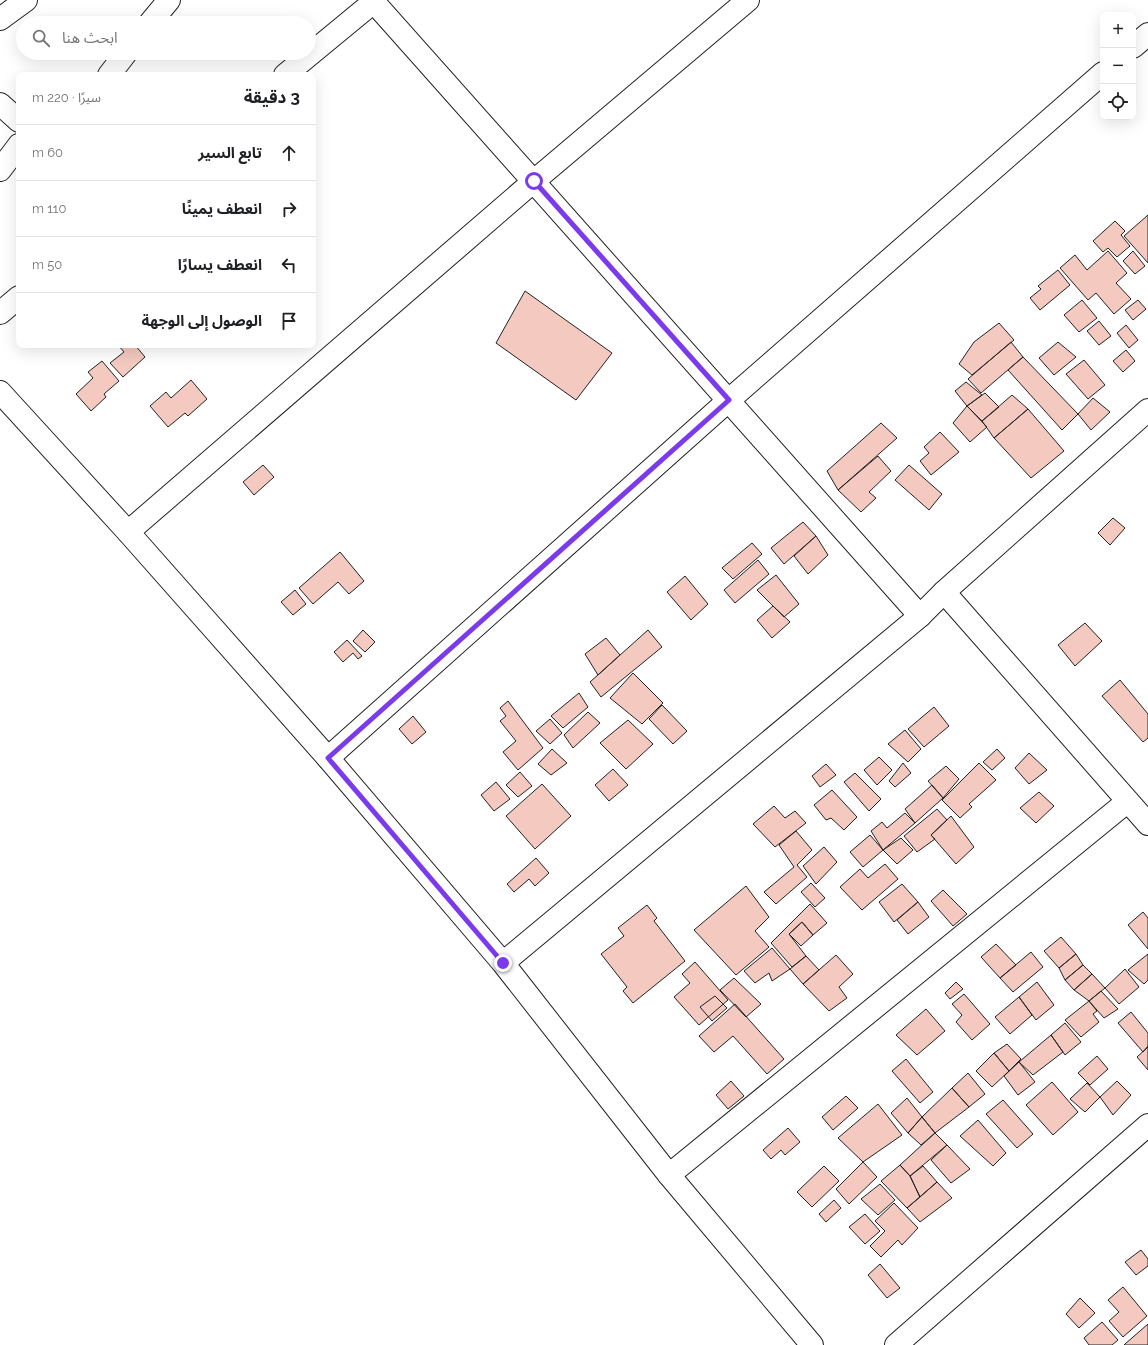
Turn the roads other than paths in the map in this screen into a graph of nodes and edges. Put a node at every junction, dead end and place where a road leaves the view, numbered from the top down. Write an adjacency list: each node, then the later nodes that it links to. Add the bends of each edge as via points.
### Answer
1 (26, 0): 6 (street)
2 (169, 0): 5 (street)
3 (748, 0): 19 (street)
4 (374, 1): 9 (street); 19 (street)
5 (156, 16)
6 (0, 19)
7 (1148, 34): 8 (street)
8 (1136, 44)
9 (316, 49)
10 (121, 60): 12 (street)
11 (303, 60): 13 (street)
12 (111, 72)
13 (289, 72)
14 (1100, 76): 23 (street)
15 (0, 104): 16 (street)
16 (16, 118)
17 (16, 149): 18 (street)
18 (0, 170)
19 (534, 181): 23 (street); 25 (street)
20 (16, 300): 21 (street)
21 (0, 313)
22 (0, 392): 25 (street)
23 (729, 400): 27 (street); 28 (street)
24 (1148, 410): 26 (street)
25 (128, 532): 28 (street)
26 (944, 592): 27 (street); 29 (street)
27 (920, 616): 31 (street)
28 (328, 758): 31 (street)
29 (1128, 801): 30 (street); 33 (street)
30 (1148, 824)
31 (503, 963): 33 (street)
32 (1148, 1125): 35 (street)
33 (669, 1175): 34 (street)
34 (812, 1345)
35 (896, 1345)

